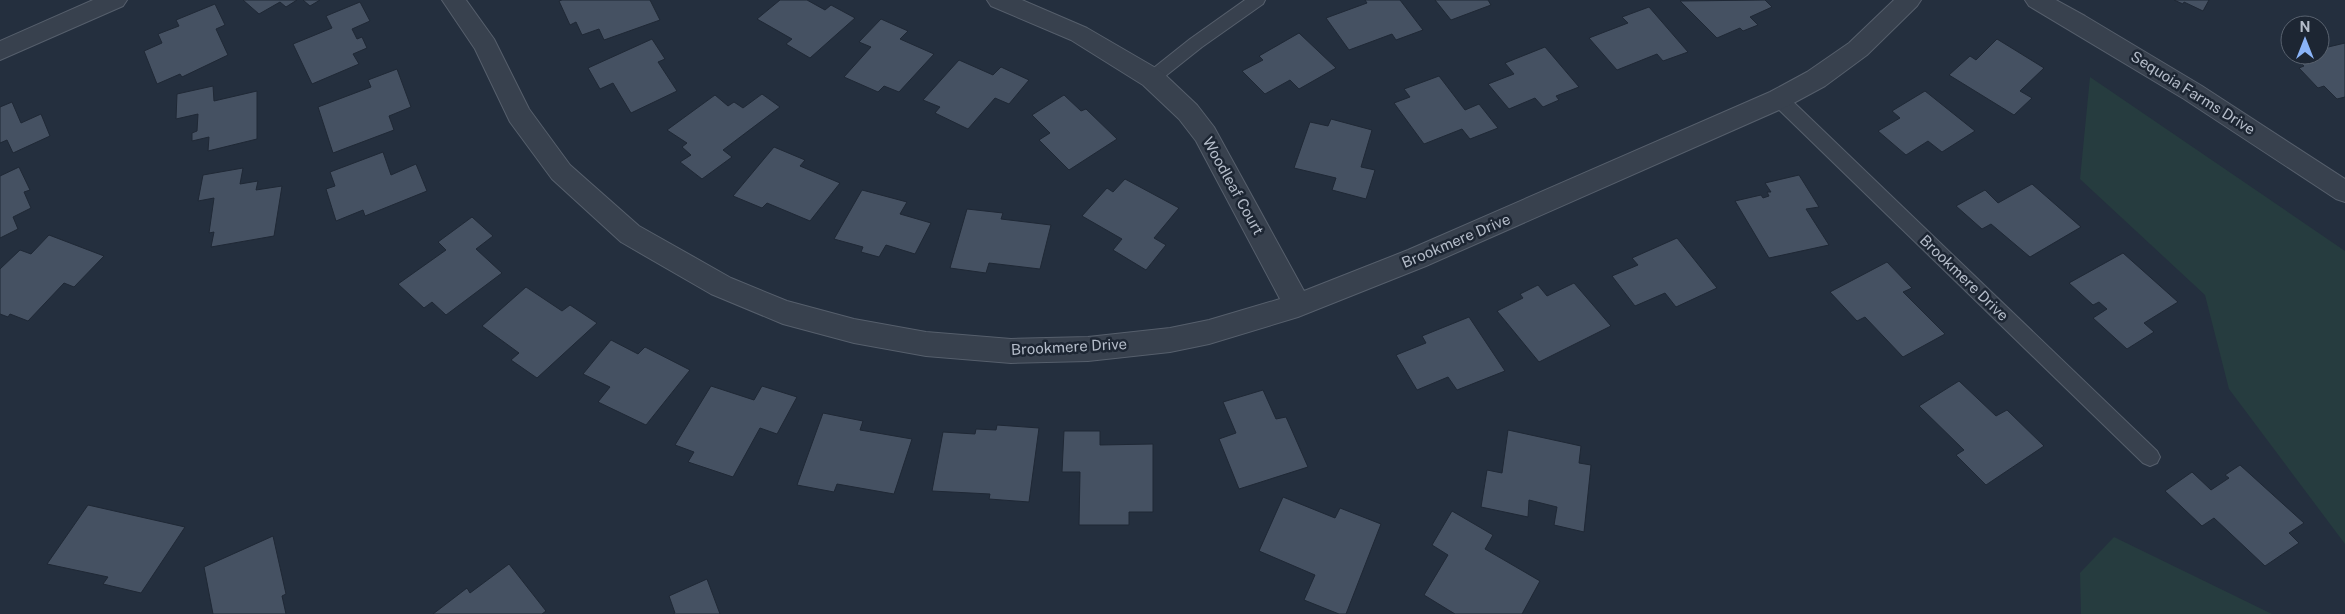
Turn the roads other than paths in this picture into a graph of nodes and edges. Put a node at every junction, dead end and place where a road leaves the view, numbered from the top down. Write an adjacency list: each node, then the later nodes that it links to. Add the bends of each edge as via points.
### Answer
1 (115, 0): 7 (street)
2 (454, 0): 11 (street, Brookmere Drive, via 485,45 518,115 561,172 630,234 721,286 783,312 854,331 926,344 1011,351 1088,349 1170,340 1209,332)
3 (999, 0): 8 (street, Woodleaf Court, via 1079,34)
4 (1257, 0): 8 (lane)
5 (1909, 0): 9 (street, Brookmere Drive, via 1858,49 1816,79)
6 (2037, 0): 10 (street, Sequoia Farms Drive, via 2239,120)
7 (0, 50)
8 (1152, 78): 11 (street, Woodleaf Court, via 1188,112 1205,134)
9 (1779, 99): 11 (street, Brookmere Drive, via 1417,258); 12 (lane, Brookmere Drive)
10 (2345, 192)
11 (1298, 305)
12 (2150, 457)

